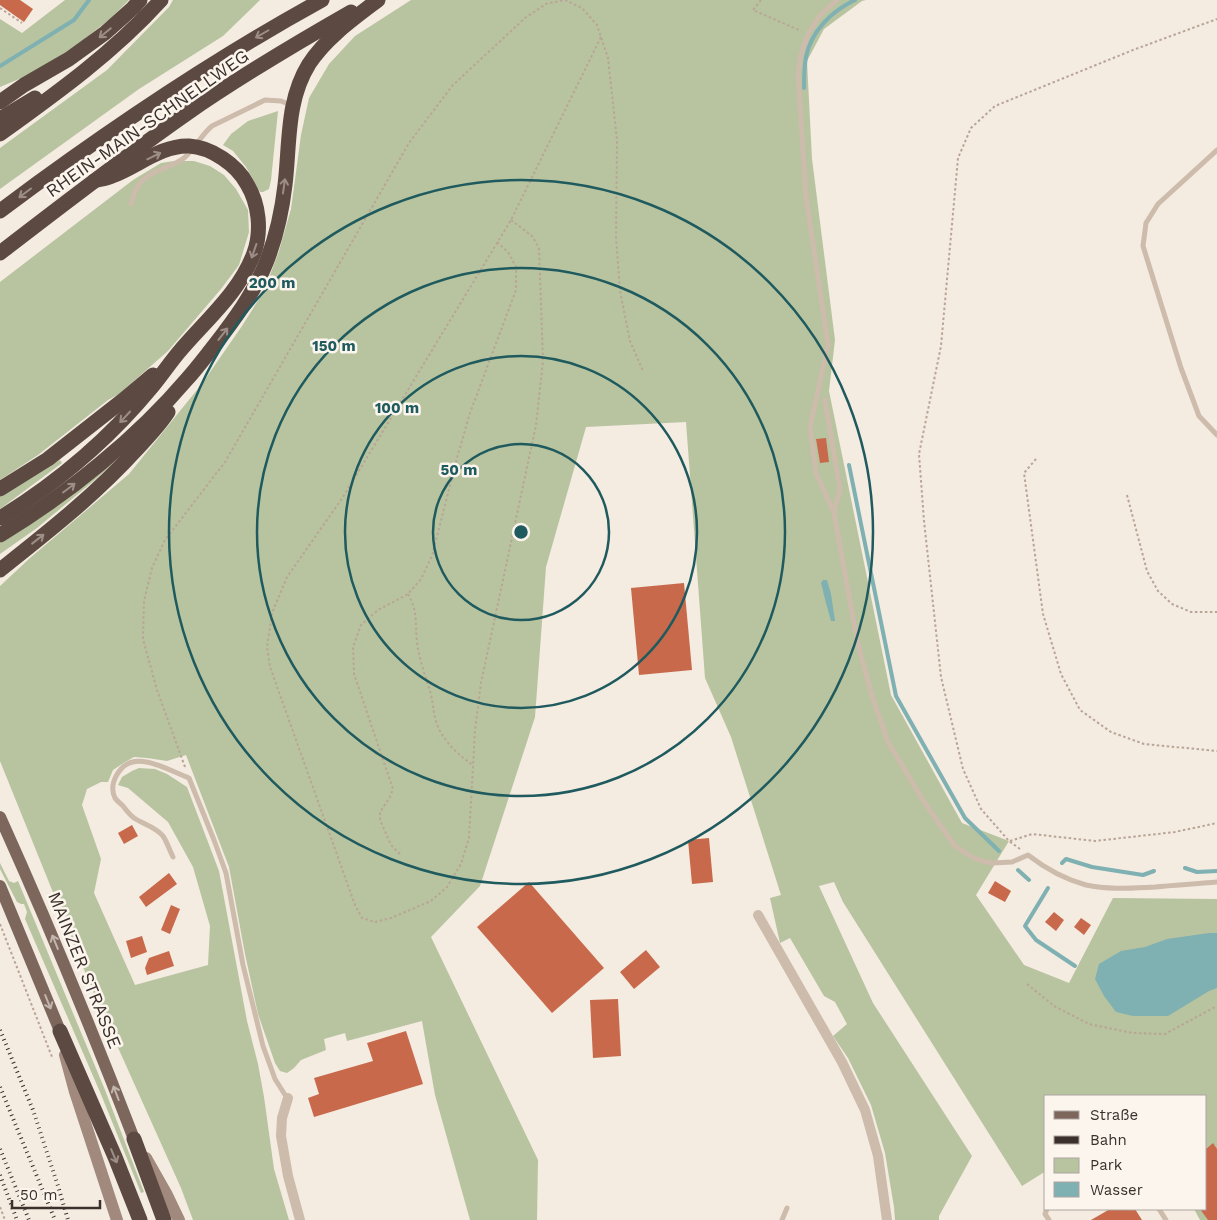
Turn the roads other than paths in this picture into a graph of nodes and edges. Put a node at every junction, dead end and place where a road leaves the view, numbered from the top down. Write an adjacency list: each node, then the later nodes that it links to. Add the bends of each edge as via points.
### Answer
1 (140, 0): 10 (highway, one-way to 10, via 105,33)
2 (161, 0): 9 (highway)
3 (318, 0): 8 (highway)
4 (322, 0): 8 (highway, RHEIN-MAIN-SCHNELLWEG)
5 (372, 0): 18 (highway, RHEIN-MAIN-SCHNELLWEG, via 208,99)
6 (378, 0): 13 (highway, via 326,42 309,65)
7 (837, 0): 27 (lane, via 820,15 808,34 800,54 798,74 806,197 828,345 810,427 816,473)
8 (304, 10): 20 (highway, RHEIN-MAIN-SCHNELLWEG, one-way to 20, via 161,97)
9 (106, 52): 14 (highway); 15 (highway)
10 (24, 85): 11 (highway); 12 (highway)
11 (0, 95)
12 (0, 102)
13 (292, 105): 16 (lane, via 265,100 212,126); 23 (highway, one-way to 13, via 247,300 274,242 285,187)
14 (0, 119)
15 (0, 134)
16 (194, 147): 18 (highway, one-way to 16, via 111,177 161,152 176,147); 19 (lane, via 186,157 146,177 138,186); 22 (highway, one-way to 22, via 224,159 244,179 253,197 258,231 254,253 235,288)
17 (1217, 150): 25 (lane, via 1158,204 1146,223 1142,246 1199,416)
18 (94, 181): 21 (highway, RHEIN-MAIN-SCHNELLWEG)
19 (131, 204)
20 (0, 211)
21 (0, 253)
22 (179, 352): 26 (highway, via 64,447); 28 (highway, one-way to 28, via 146,394 93,450 47,487)
23 (193, 373): 29 (highway, one-way to 23, via 94,468 144,424); 30 (highway, one-way to 23, via 71,513 121,466 166,415)
24 (825, 400): 27 (lane, via 840,489)
25 (1217, 435)
26 (0, 488)
27 (834, 513): 33 (lane, via 857,640 888,742 955,846 972,857 992,863 1012,862 1028,855 1061,876 1102,888)
28 (0, 518)
29 (0, 536)
30 (0, 570)
31 (0, 817): 38 (main road, MAINZER STRASSE, one-way to 31)
32 (173, 857): 37 (lane, via 163,836 132,816 116,798 114,781 125,764 135,761 153,763 189,778 226,873 263,1046 275,1079)
33 (1217, 884)
34 (0, 886): 36 (main road, one-way to 36)
35 (758, 915): 46 (street, via 842,1062 865,1110 878,1156)
36 (60, 1031): 40 (main road, via 75,1092); 41 (highway, one-way to 41)
37 (288, 1098): 44 (street, via 281,1136)
38 (134, 1138): 42 (highway); 43 (main road)
39 (787, 1208): 45 (lane)
40 (117, 1220)
41 (140, 1220)
42 (164, 1220)
43 (179, 1220)
44 (300, 1220)
45 (782, 1220)
46 (887, 1220)

